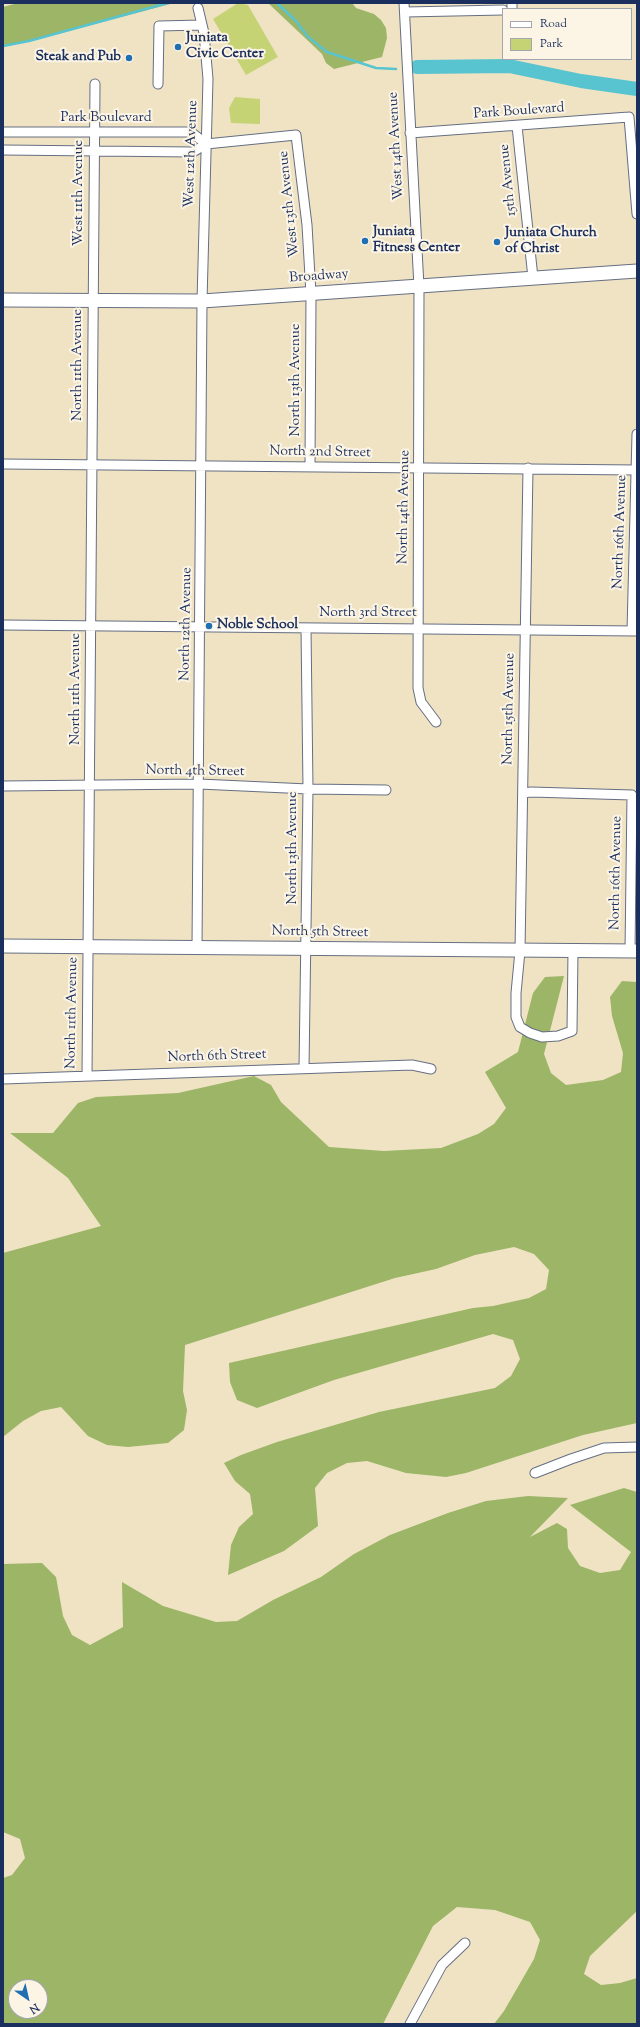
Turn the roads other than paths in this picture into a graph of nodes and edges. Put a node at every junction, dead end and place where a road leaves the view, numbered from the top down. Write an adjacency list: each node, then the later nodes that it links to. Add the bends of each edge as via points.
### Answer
1 (198, 8): 4 (street, West 12th Avenue)
2 (404, 8): 3 (street); 12 (street, West 14th Avenue)
3 (502, 10)
4 (202, 25): 6 (street, via 159,26); 13 (street, West 12th Avenue, via 208,60)
5 (95, 84): 11 (street, West 11th Avenue)
6 (158, 84)
7 (629, 117): 8 (street); 9 (street, Park Boulevard); 16 (street)
8 (637, 123)
9 (517, 126): 12 (street, Park Boulevard); 18 (street, 15th Avenue)
10 (3, 132): 11 (street, Park Boulevard)
11 (94, 133): 13 (street, Park Boulevard, via 191,132); 15 (street, West 11th Avenue)
12 (410, 133): 19 (street, West 14th Avenue)
13 (206, 144): 15 (street, via 192,152); 20 (street, West 13th Avenue, via 296,135 307,225); 23 (street, West 12th Avenue)
14 (3, 150): 15 (street)
15 (94, 151): 22 (street, West 11th Avenue)
16 (637, 214)
17 (637, 271): 18 (street, Broadway)
18 (533, 278): 19 (street, Broadway)
19 (419, 287): 20 (street, Broadway); 29 (street, North 14th Avenue)
20 (311, 294): 23 (street, Broadway); 28 (street, North 13th Avenue)
21 (3, 300): 22 (street, Broadway)
22 (93, 301): 23 (street, Broadway); 26 (street, North 11th Avenue)
23 (202, 301): 27 (street, North 12th Avenue)
24 (637, 434): 31 (street, North 16th Avenue)
25 (3, 464): 26 (street, North 2nd Street)
26 (93, 465): 27 (street, North 2nd Street); 33 (street, North 11th Avenue)
27 (202, 466): 28 (street, North 2nd Street); 34 (street, North 12th Avenue)
28 (310, 466): 29 (street, North 2nd Street)
29 (420, 468): 30 (street, North 2nd Street); 36 (street, North 14th Avenue)
30 (528, 468): 31 (street, North 2nd Street); 37 (street, North 15th Avenue)
31 (637, 470): 38 (street, North 16th Avenue)
32 (3, 625): 33 (street, North 3rd Street)
33 (91, 627): 34 (street, North 3rd Street); 42 (street, North 11th Avenue)
34 (201, 627): 35 (street, North 3rd Street); 40 (street, North 12th Avenue)
35 (306, 628): 36 (street, North 3rd Street); 43 (street, North 13th Avenue)
36 (417, 628): 37 (street, North 3rd Street); 39 (street, North 14th Avenue, via 418,688 421,702)
37 (526, 629): 38 (street, North 3rd Street); 45 (street, North 15th Avenue)
38 (635, 631)
39 (436, 722)
40 (199, 784): 42 (street, North 4th Street); 43 (street, North 4th Street); 48 (street, North 12th Avenue)
41 (3, 786): 42 (street, North 4th Street)
42 (90, 786): 47 (street, North 11th Avenue)
43 (308, 790): 44 (street, North 4th Street); 49 (street, North 13th Avenue)
44 (386, 790)
45 (523, 794): 50 (street, North 15th Avenue); 52 (street, North 16th Avenue, via 531,792 632,795)
46 (3, 946): 47 (street, North 5th Street)
47 (88, 947): 48 (street, North 5th Street); 55 (street, North 11th Avenue)
48 (197, 947): 49 (street, North 5th Street)
49 (307, 949): 50 (street, North 5th Street); 53 (street, North 13th Avenue)
50 (520, 951): 51 (street, North 5th Street); 51 (street, North 15th Avenue, via 516,1016 520,1027 542,1037 558,1036 572,1031)
51 (574, 951): 52 (street, North 5th Street)
52 (633, 951)
53 (304, 1068): 54 (street, North 6th Street, via 412,1065); 55 (street, North 6th Street)
54 (431, 1069)
55 (87, 1076): 56 (street, North 6th Street)
56 (3, 1079)
57 (637, 1447): 58 (street, via 604,1448)
58 (535, 1474)
59 (464, 1943): 60 (street, via 442,1965)
60 (410, 2024)

